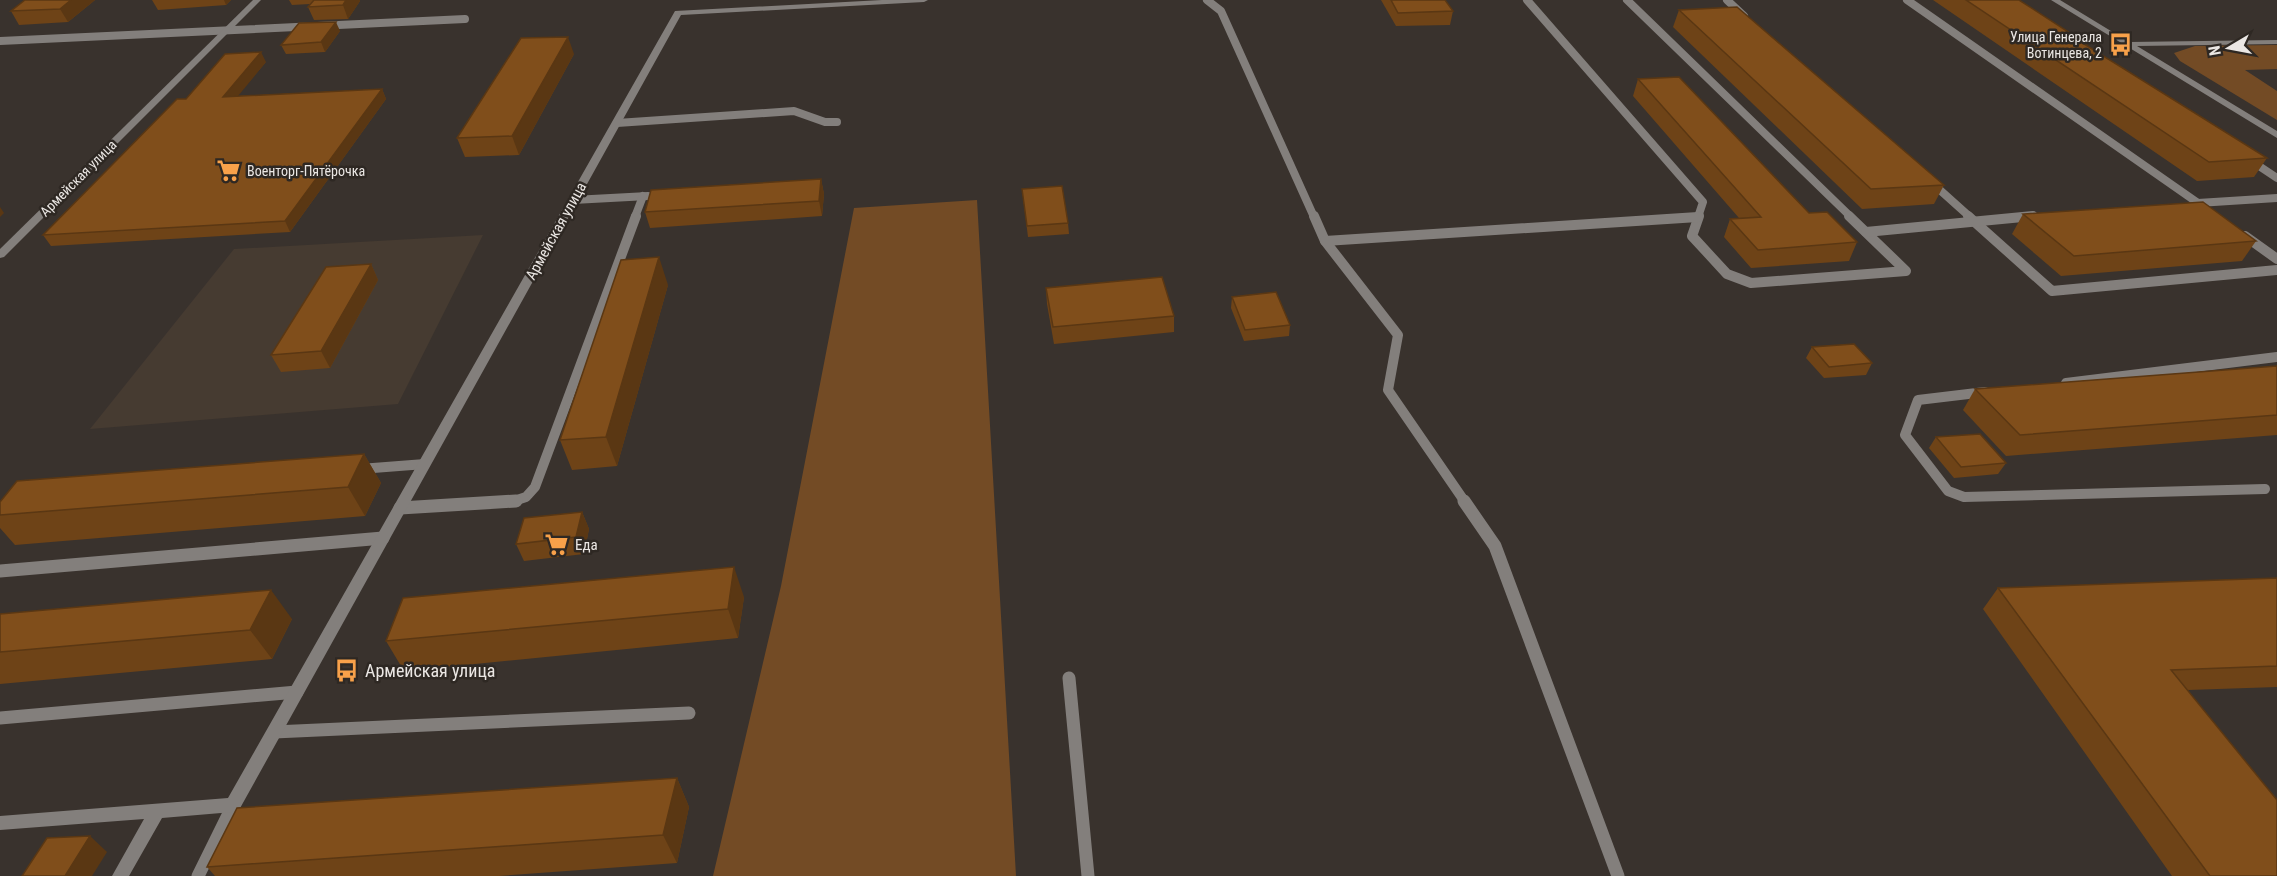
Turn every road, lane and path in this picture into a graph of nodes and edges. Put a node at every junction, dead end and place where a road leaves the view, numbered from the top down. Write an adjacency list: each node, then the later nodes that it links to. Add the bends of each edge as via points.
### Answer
1 (257, 0): 11 (street, Армейская улица)
2 (924, 0): 16 (street, Армейская улица, via 678,13)
3 (1207, 0): 33 (lane, via 1221,11)
4 (1527, 0): 29 (lane, via 1703,202)
5 (1627, 0): 32 (lane)
6 (1727, 0): 10 (lane)
7 (1907, 0): 25 (lane)
8 (2055, 0): 14 (street)
9 (465, 19): 11 (lane)
10 (1753, 24)
11 (227, 29): 12 (lane); 34 (street, Армейская улица)
12 (0, 41)
13 (2277, 42): 14 (street)
14 (2128, 44): 17 (street)
15 (837, 122): 16 (lane, via 794,111)
16 (617, 123): 24 (street, Армейская улица)
17 (2277, 135)
18 (2242, 155): 20 (lane)
19 (1921, 173): 30 (lane)
20 (2277, 178)
21 (643, 196): 22 (lane); 24 (lane); 43 (lane, via 536,488 512,502)
22 (654, 196)
23 (2277, 198): 25 (lane)
24 (573, 200): 40 (street, Армейская улица)
25 (2199, 203): 26 (lane); 28 (lane)
26 (2187, 204)
27 (2045, 215): 30 (lane)
28 (2216, 215)
29 (1698, 217): 32 (lane, via 1692,236 1727,274 1751,283 1906,271); 33 (lane)
30 (1974, 221): 32 (lane); 36 (lane, via 2052,291)
31 (2233, 228): 35 (lane)
32 (1866, 232)
33 (1325, 241): 57 (lane, via 1398,335 1388,390 1495,546)
34 (0, 255)
35 (2277, 259)
36 (2277, 270)
37 (2277, 357): 38 (lane)
38 (2057, 384)
39 (1999, 391): 42 (lane, via 1918,400 1905,435 1948,491 1964,497)
40 (425, 464): 41 (lane); 43 (street, Армейская улица)
41 (343, 470)
42 (2265, 489)
43 (400, 508): 44 (street, Армейская улица)
44 (383, 538): 45 (lane); 47 (street, Армейская улица)
45 (0, 571)
46 (1069, 678): 56 (lane)
47 (297, 692): 49 (lane); 50 (street, Армейская улица)
48 (689, 713): 50 (lane)
49 (0, 718)
50 (274, 732): 51 (street, Армейская улица)
51 (233, 805): 52 (street); 55 (lane)
52 (157, 811): 53 (street); 54 (street)
53 (0, 823)
54 (120, 876)
55 (198, 876)
56 (1088, 876)
57 (1618, 876)

